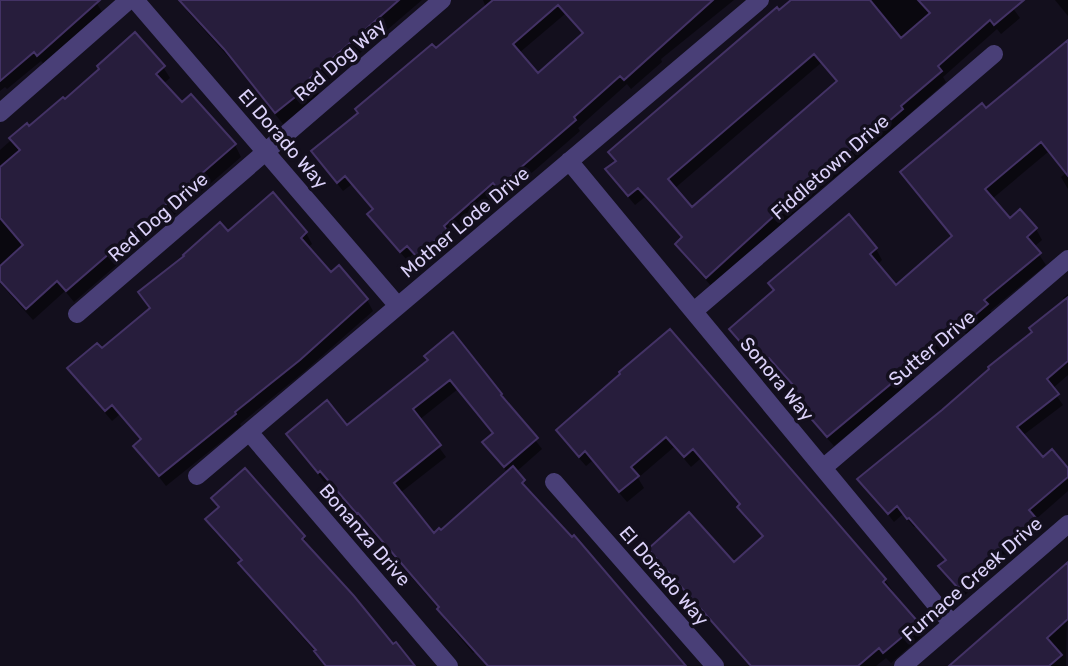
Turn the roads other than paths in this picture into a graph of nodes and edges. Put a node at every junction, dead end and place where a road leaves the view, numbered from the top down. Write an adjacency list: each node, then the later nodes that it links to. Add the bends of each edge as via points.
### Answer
1 (129, 0): 6 (street)
2 (135, 0): 7 (street, El Dorado Way)
3 (442, 0): 7 (street, Red Dog Way)
4 (760, 0): 8 (street, Mother Lode Drive)
5 (994, 54): 11 (street, Fiddletown Drive)
6 (0, 113)
7 (266, 152): 10 (street, El Dorado Way); 12 (street, Red Dog Drive)
8 (569, 161): 10 (street, Mother Lode Drive); 11 (street, Sonora Way)
9 (1068, 259): 14 (street, Sutter Drive)
10 (398, 306): 13 (street, Mother Lode Drive)
11 (694, 311): 14 (street, Sonora Way)
12 (77, 314)
13 (249, 432): 15 (street, Mother Lode Drive); 19 (street, Bonanza Drive)
14 (823, 468): 18 (street, Sonora Way)
15 (197, 476)
16 (554, 482): 20 (street, El Dorado Way)
17 (1068, 524): 18 (street, Furnace Creek Drive)
18 (951, 624): 21 (street, Furnace Creek Drive)
19 (449, 666)
20 (715, 666)
21 (903, 666)

